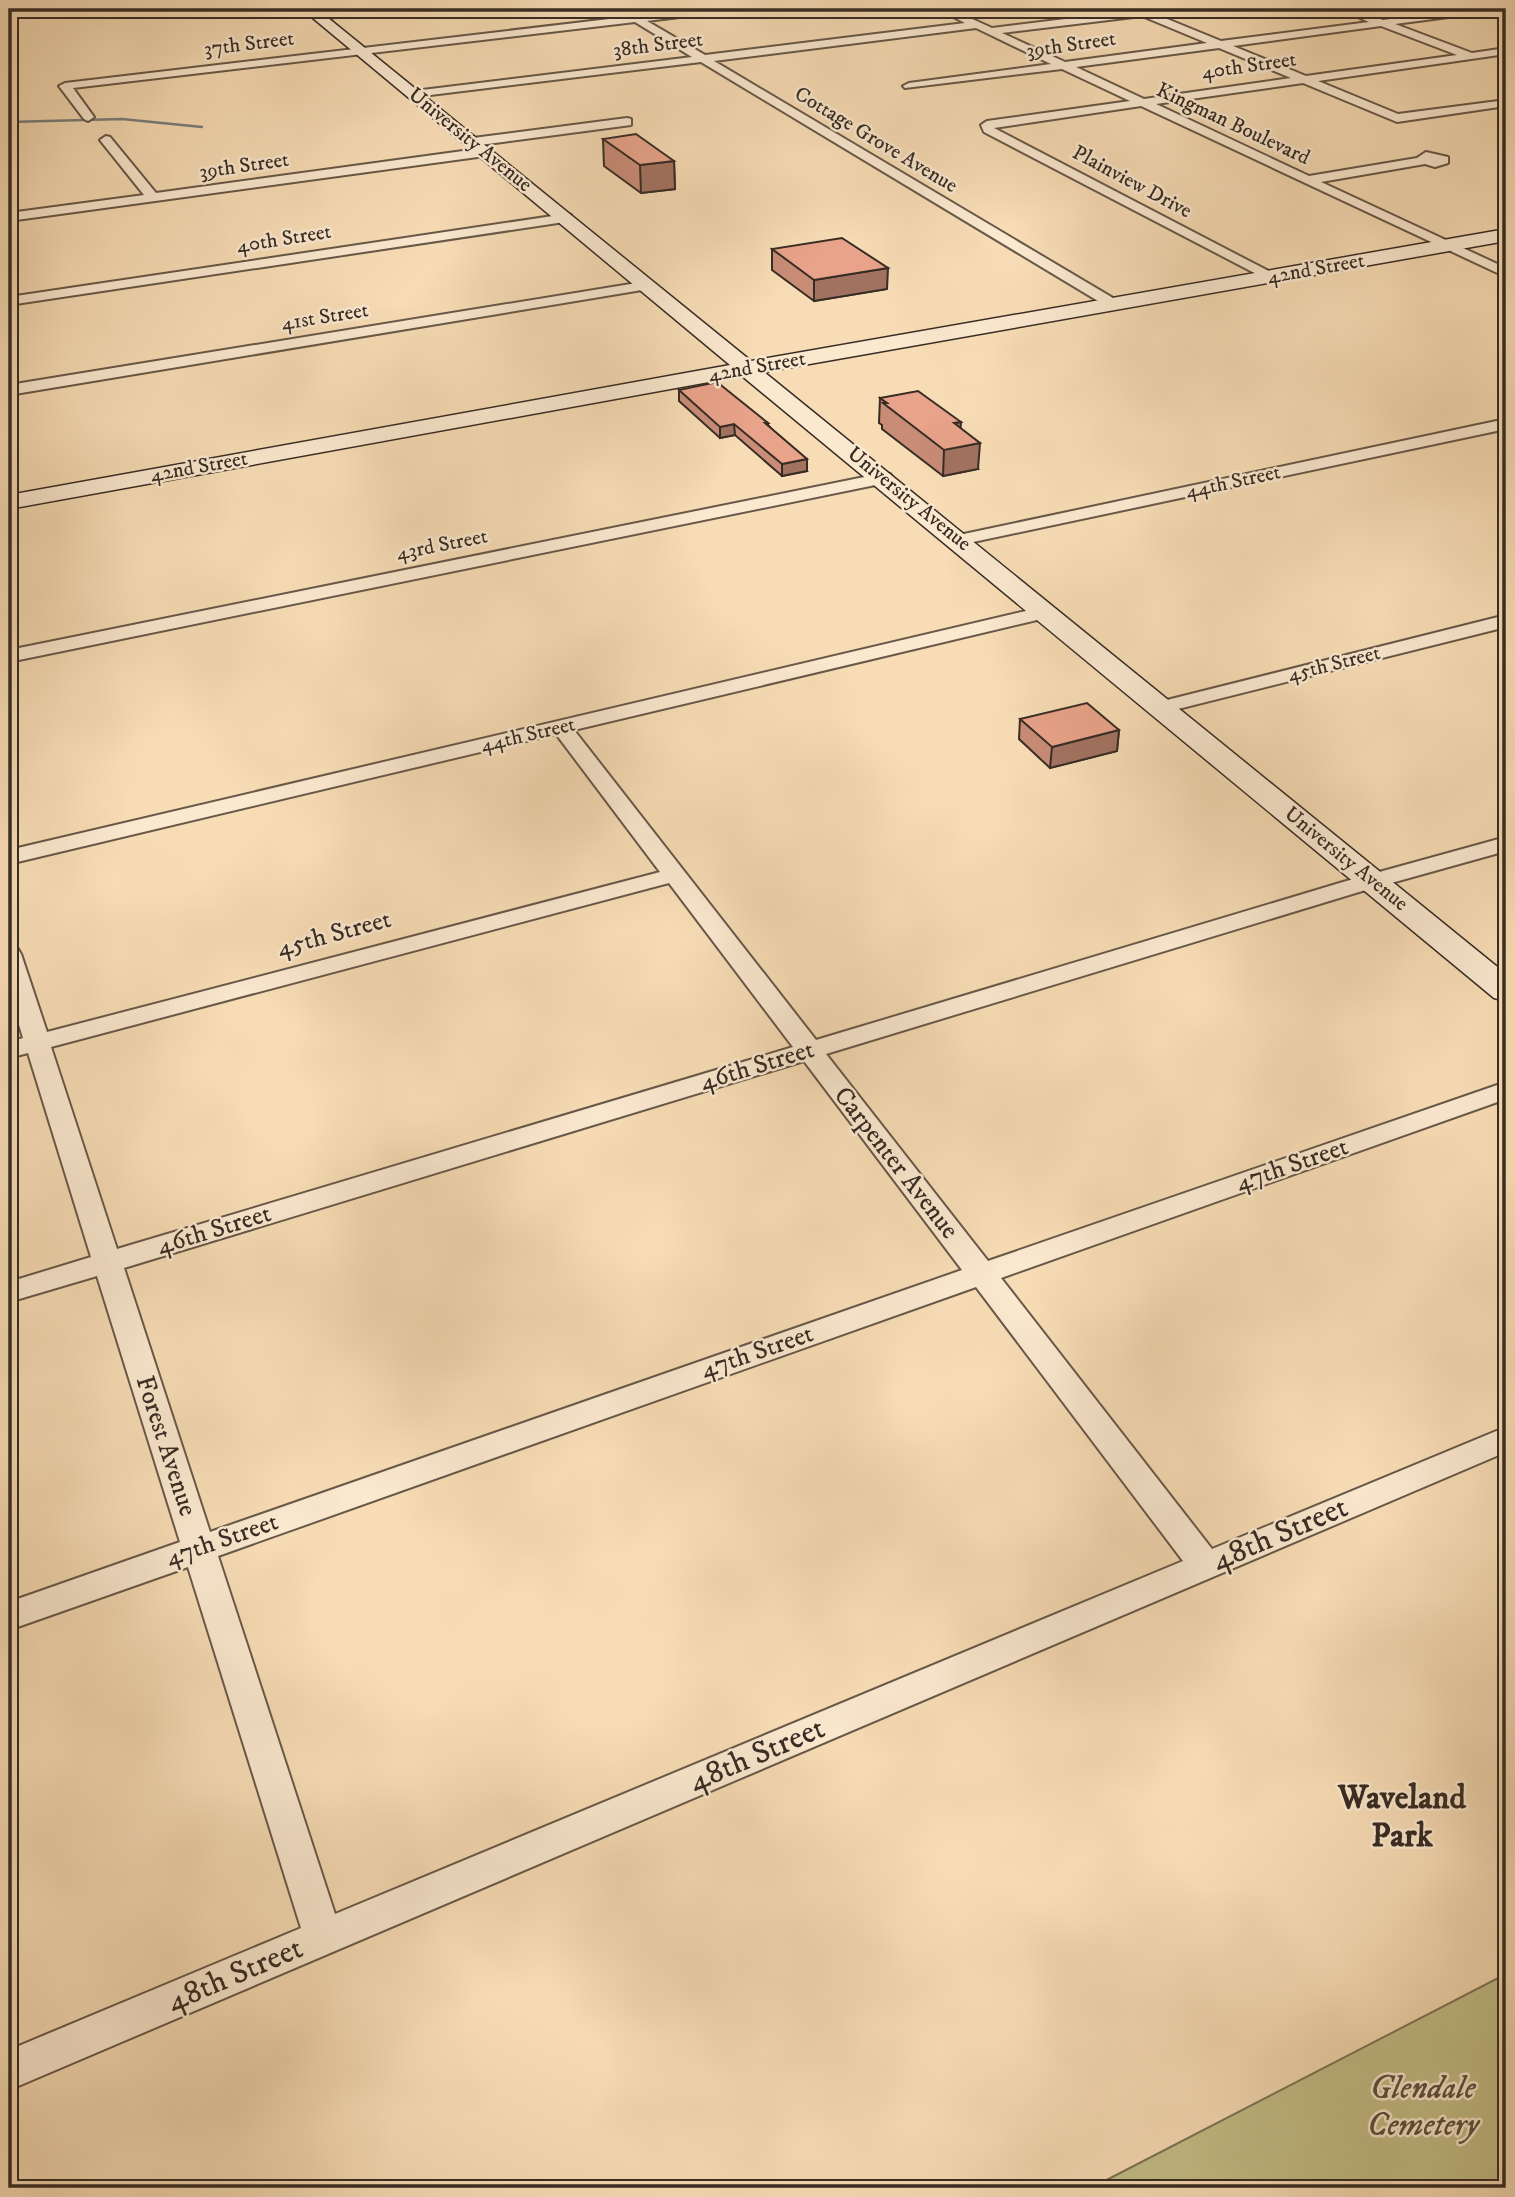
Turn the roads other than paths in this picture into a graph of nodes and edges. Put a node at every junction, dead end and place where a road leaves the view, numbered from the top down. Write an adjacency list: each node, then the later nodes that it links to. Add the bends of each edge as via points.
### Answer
1 (379, 9): 11 (street)
2 (620, 9): 12 (street, Cottage Grove Avenue)
3 (720, 9): 12 (street, 37th Street)
4 (943, 9): 14 (street, Kingman Boulevard)
5 (959, 9): 14 (street, Kingman Boulevard)
6 (1020, 9): 14 (street)
7 (1345, 9): 13 (street)
8 (1487, 9): 13 (street, 39th Street)
9 (1163, 10): 10 (street, 38th Street)
10 (1138, 11): 14 (street, 38th Street); 15 (street)
11 (313, 12): 16 (main road, University Avenue)
12 (636, 19): 16 (street, 37th Street); 19 (street, Cottage Grove Avenue)
13 (1381, 23): 15 (street, 39th Street); 18 (street)
14 (987, 25): 19 (street, 38th Street); 20 (street, Kingman Boulevard); 21 (street, Kingman Boulevard)
15 (1219, 44): 20 (street, 39th Street); 23 (street)
16 (360, 50): 25 (main road, University Avenue); 29 (street, 37th Street, via 75,83 64,88)
17 (1506, 51): 18 (street, 40th Street)
18 (1472, 56): 22 (street); 23 (street, 40th Street)
19 (702, 59): 25 (street, 38th Street); 47 (street, Cottage Grove Avenue)
20 (1078, 63): 21 (street, 39th Street); 26 (street, Kingman Boulevard)
21 (1063, 65): 24 (street, 39th Street); 27 (street, Kingman Boulevard)
22 (1495, 65)
23 (1304, 80): 26 (street, 40th Street); 28 (street, via 1404,119)
24 (909, 86)
25 (414, 94): 33 (main road, University Avenue)
26 (1158, 100): 27 (street, 40th Street); 35 (street, Kingman Boulevard)
27 (1142, 102): 31 (street, 40th Street); 36 (street, Kingman Boulevard)
28 (1506, 103)
29 (88, 117)
30 (627, 122): 33 (street, 39th Street)
31 (998, 122): 44 (street, Plainview Drive, via 986,127)
32 (106, 140): 37 (street)
33 (479, 147): 37 (street, 39th Street); 39 (main road, University Avenue)
34 (1424, 161): 35 (street)
35 (1325, 177): 36 (street); 41 (street, Kingman Boulevard)
36 (1308, 180): 41 (street, Kingman Boulevard)
37 (153, 198): 38 (street, 39th Street)
38 (9, 217)
39 (566, 218): 45 (main road, University Avenue); 46 (street, 40th Street)
40 (1506, 235): 41 (main road, 42nd Street)
41 (1457, 244): 42 (street, Kingman Boulevard); 43 (street, Kingman Boulevard); 44 (main road, 42nd Street)
42 (1506, 261)
43 (1506, 273)
44 (1271, 276): 47 (main road, 42nd Street)
45 (649, 285): 48 (main road, University Avenue); 49 (street, 41st Street)
46 (9, 301)
47 (1113, 304): 48 (main road, 42nd Street)
48 (750, 368): 51 (main road, University Avenue); 52 (main road, 42nd Street)
49 (9, 390)
50 (1506, 424): 53 (street, 44th Street)
51 (884, 478): 53 (main road, University Avenue); 56 (street, 43rd Street)
52 (9, 502)
53 (959, 540): 54 (main road, University Avenue)
54 (1047, 612): 57 (main road, University Avenue); 58 (street, 44th Street)
55 (1506, 621): 57 (street, 45th Street)
56 (9, 656)
57 (1162, 708): 62 (main road, University Avenue)
58 (561, 727): 60 (street, 44th Street); 61 (street, Carpenter Avenue)
59 (1506, 844): 62 (street, 46th Street)
60 (9, 857)
61 (674, 875): 65 (street, 45th Street); 66 (street, Carpenter Avenue)
62 (1374, 881): 64 (main road, University Avenue); 66 (street, 46th Street)
63 (9, 954): 65 (street, Forest Avenue)
64 (1506, 990)
65 (23, 1047): 68 (street, Forest Avenue)
66 (810, 1051): 68 (street, 46th Street); 69 (street, Carpenter Avenue)
67 (1506, 1090): 69 (street, 47th Street)
68 (107, 1262): 70 (street, 46th Street); 72 (street, Forest Avenue)
69 (981, 1273): 72 (street, 47th Street); 73 (street, Carpenter Avenue)
70 (9, 1292)
71 (1506, 1439): 73 (street, 48th Street)
72 (199, 1549): 74 (street, 47th Street); 75 (street, Forest Avenue)
73 (1206, 1566): 75 (street, 48th Street)
74 (9, 1616)
75 (323, 1937): 76 (street, 48th Street)
76 (9, 2070)

